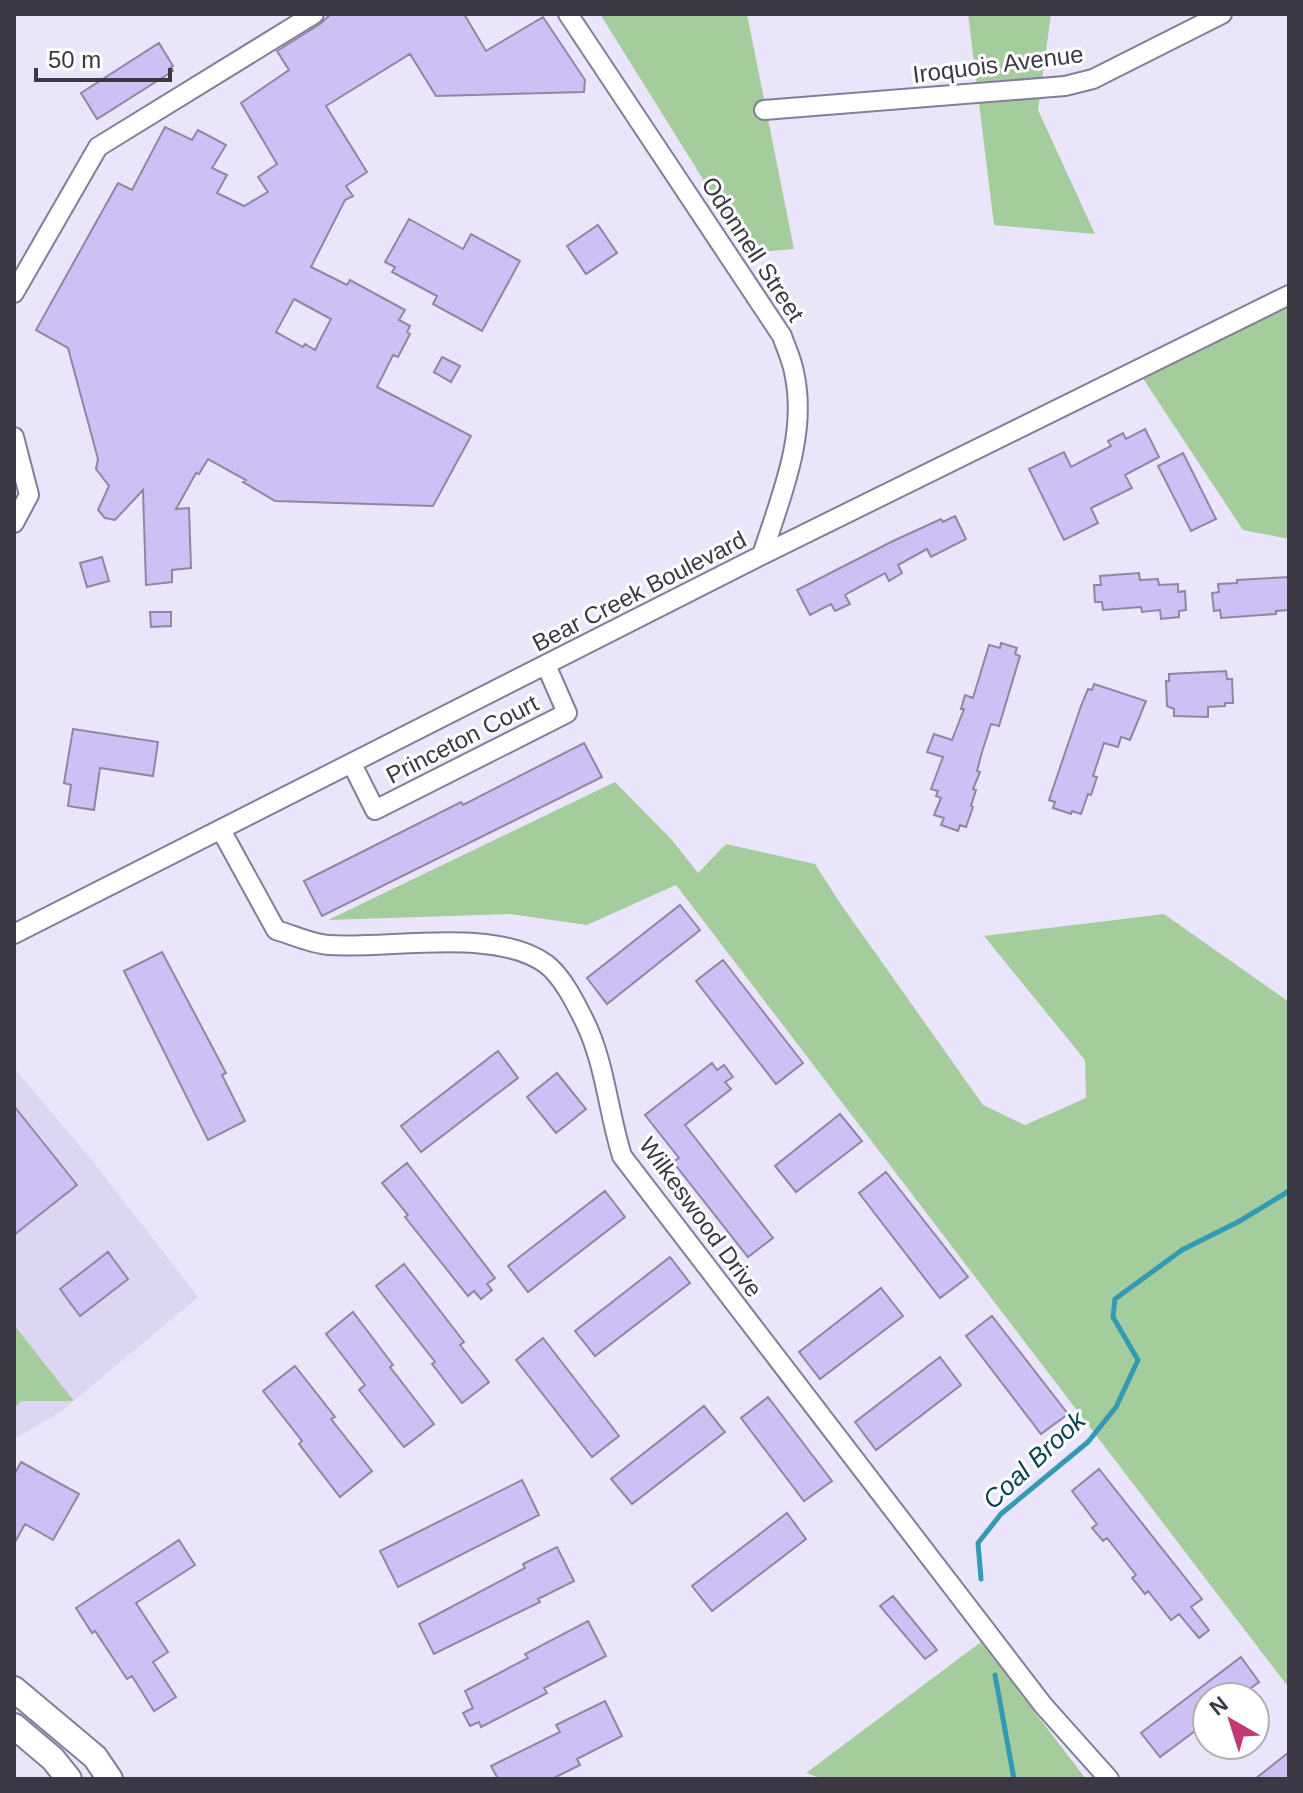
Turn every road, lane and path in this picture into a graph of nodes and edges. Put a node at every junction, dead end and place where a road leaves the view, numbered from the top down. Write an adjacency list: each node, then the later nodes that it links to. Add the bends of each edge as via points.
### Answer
1 (314, 14): 5 (street, via 98,147)
2 (568, 14): 9 (street, Odonnell Street, via 782,336 794,372 798,413 794,451)
3 (1222, 14): 4 (street, Iroquois Avenue, via 1093,79 1065,86)
4 (764, 110)
5 (14, 293)
6 (1289, 295): 9 (street, Bear Creek Boulevard)
7 (14, 437): 8 (street, via 29,495)
8 (14, 523)
9 (762, 555): 10 (street, Bear Creek Boulevard)
10 (546, 665): 11 (street, Bear Creek Boulevard); 11 (street, Princeton Court, via 567,713 375,810)
11 (352, 764): 12 (street, Bear Creek Boulevard)
12 (221, 830): 13 (street, Bear Creek Boulevard); 18 (street, Wilkeswood Drive, via 276,930 327,945 505,947 549,966 585,1022 622,1156 1043,1705)
13 (14, 934)
14 (14, 1689): 17 (main road, via 95,1757)
15 (14, 1726): 16 (main road)
16 (69, 1779)
17 (110, 1779)
18 (1109, 1779)

